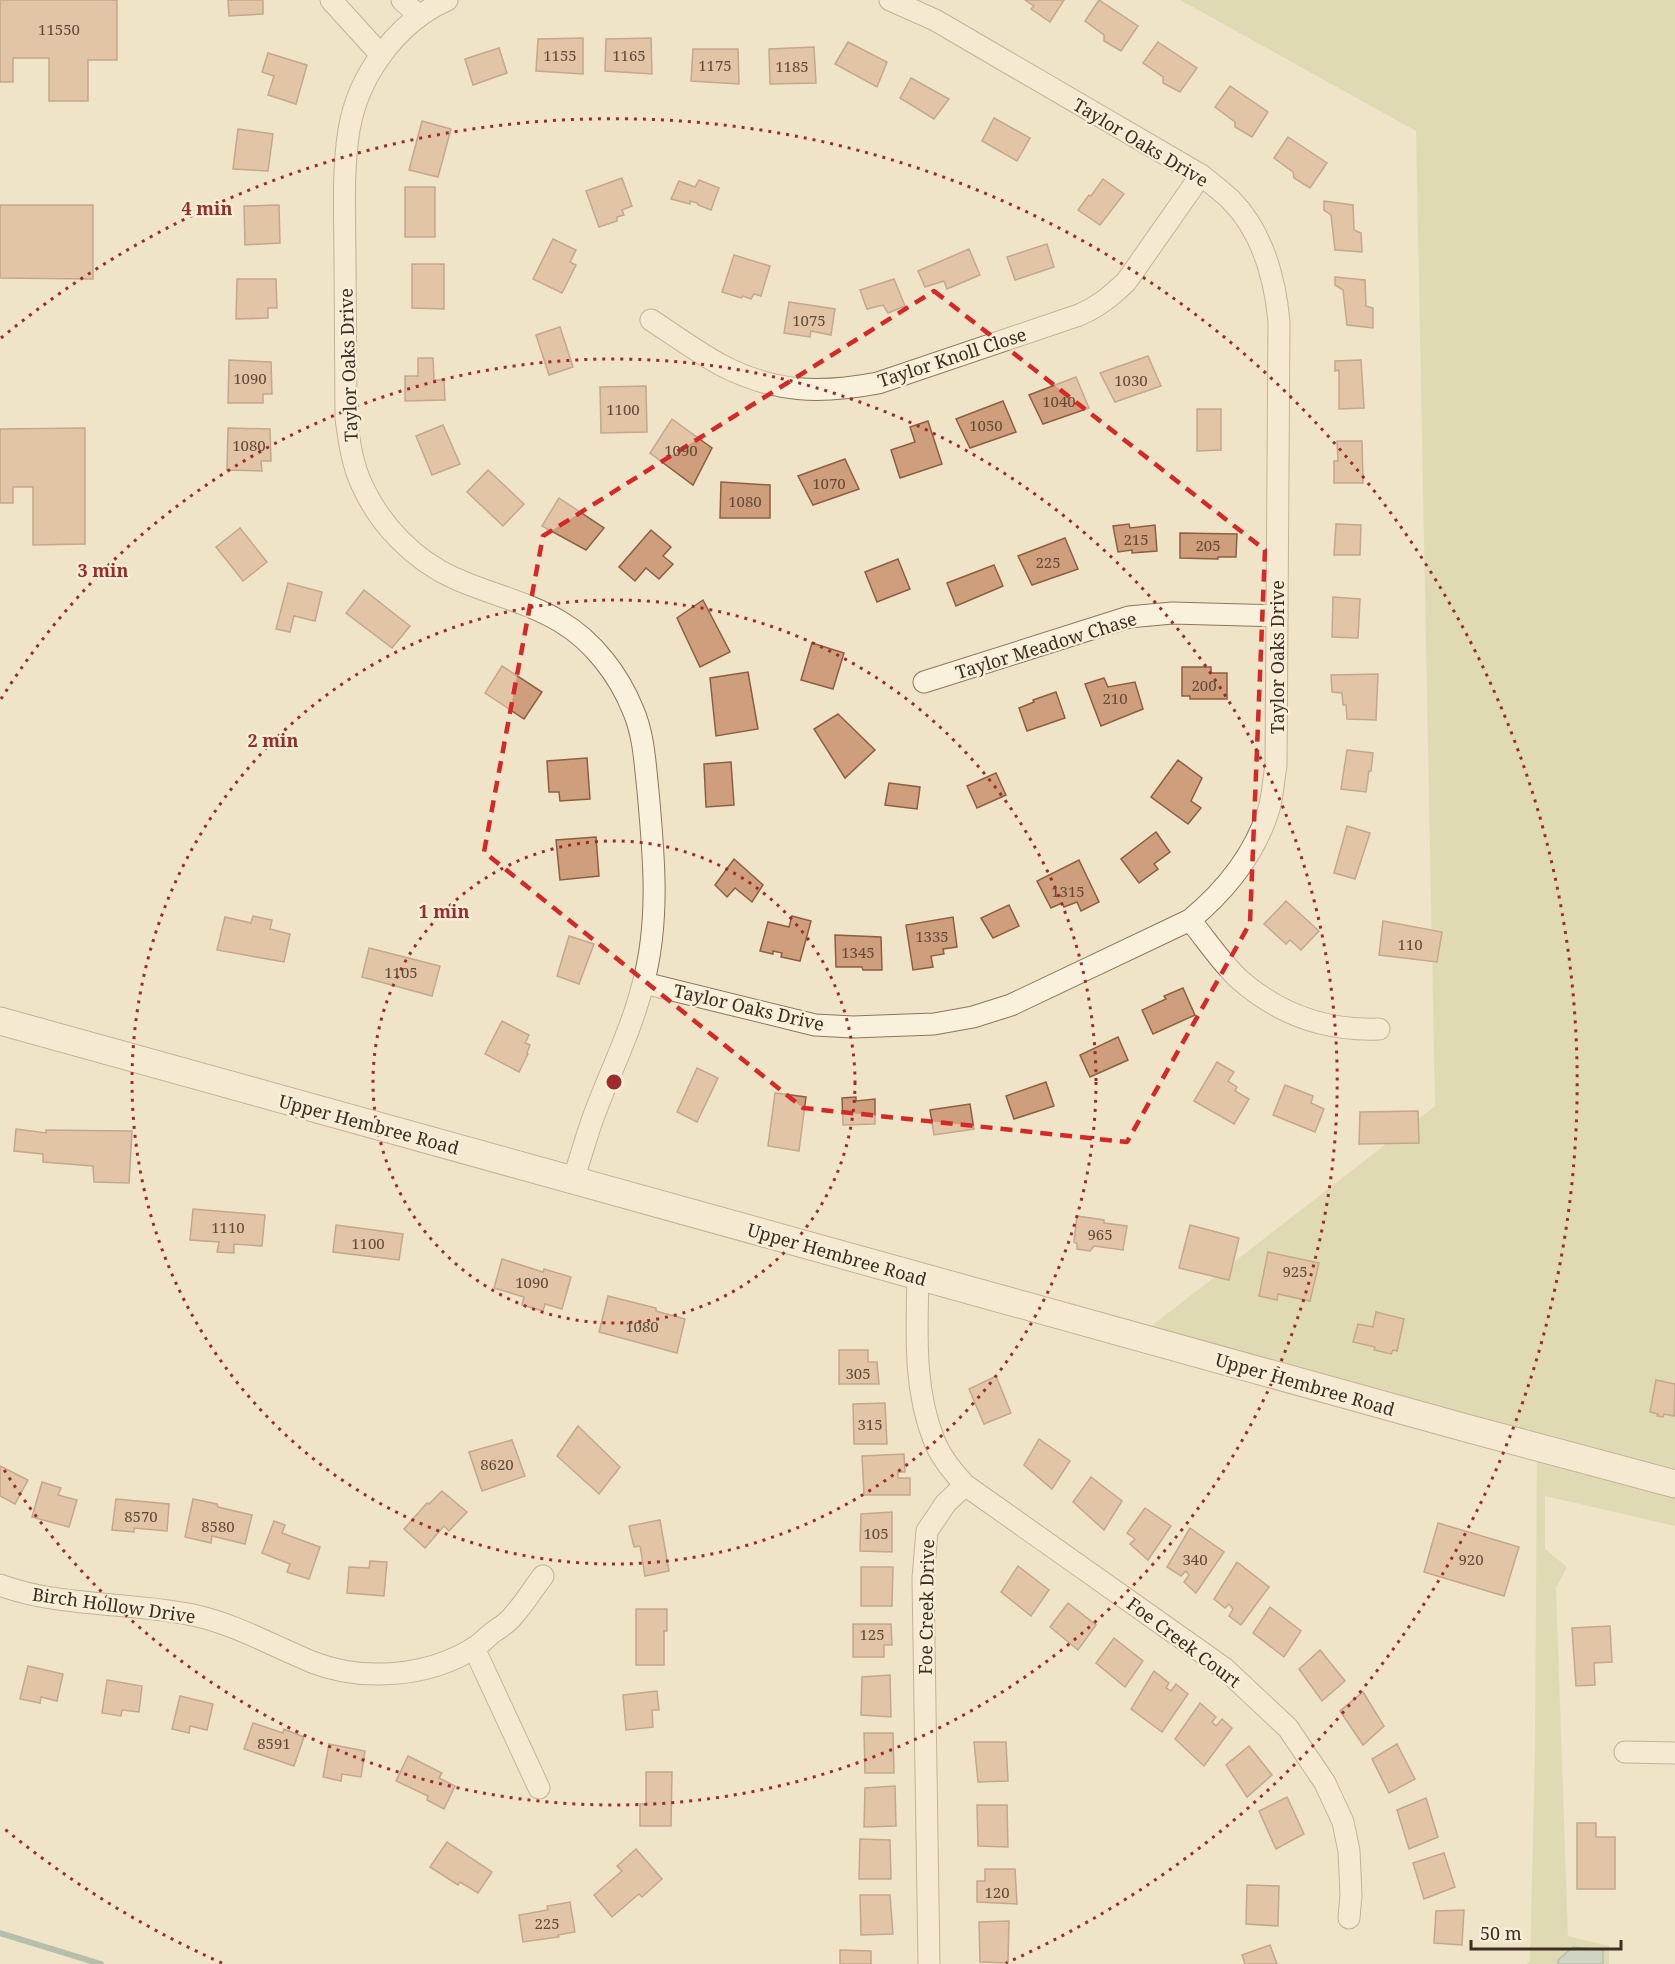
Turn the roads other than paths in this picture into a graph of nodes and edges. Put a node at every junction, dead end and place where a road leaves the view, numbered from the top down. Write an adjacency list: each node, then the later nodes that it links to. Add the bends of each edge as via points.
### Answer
1 (332, 0): 6 (street)
2 (402, 0): 5 (street)
3 (447, 0): 5 (street, Taylor Oaks Drive)
4 (890, 0): 7 (street, Taylor Oaks Drive, via 935,20)
5 (419, 16): 6 (street, Taylor Oaks Drive)
6 (381, 55): 12 (street, Taylor Oaks Drive, via 362,89 350,129 344,181 346,417 351,453 362,485 386,525 418,556 453,578 563,623 596,650 623,687 643,741 655,856 654,920)
7 (1202, 175): 8 (street, Taylor Knoll Close, via 1126,282 1095,308 878,382 810,391 762,382 721,365); 9 (street, Taylor Oaks Drive, via 1252,227 1267,257 1276,292)
8 (651, 320)
9 (1277, 616): 10 (street, Taylor Meadow Chase, via 1172,613 1129,617); 11 (street, Taylor Oaks Drive, via 1276,766 1269,810 1258,839 1241,866)
10 (924, 682)
11 (1190, 920): 12 (street, Taylor Oaks Drive, via 1011,1005 934,1024 815,1025); 14 (street, via 1238,978 1272,1004 1334,1027)
12 (644, 983): 15 (street, Taylor Oaks Drive)
13 (0, 1021): 15 (street, Upper Hembree Road)
14 (1379, 1029)
15 (573, 1180): 16 (street, Upper Hembree Road)
16 (918, 1276): 17 (street, Upper Hembree Road); 18 (street, via 916,1356 922,1400 934,1441)
17 (1675, 1484)
18 (965, 1485): 25 (street, Foe Creek Court, via 1224,1668 1288,1728 1325,1783 1343,1822 1349,1851); 26 (street, Foe Creek Drive, via 927,1530 923,1578)
19 (543, 1576): 21 (street, Birch Hollow Drive, via 513,1617)
20 (0, 1585): 21 (street, Birch Hollow Drive, via 48,1597 196,1616 235,1628 314,1663 345,1671 412,1671 443,1663)
21 (474, 1648): 24 (street)
22 (1625, 1752): 23 (street)
23 (1675, 1753)
24 (539, 1788)
25 (1349, 1918)
26 (929, 1964)

